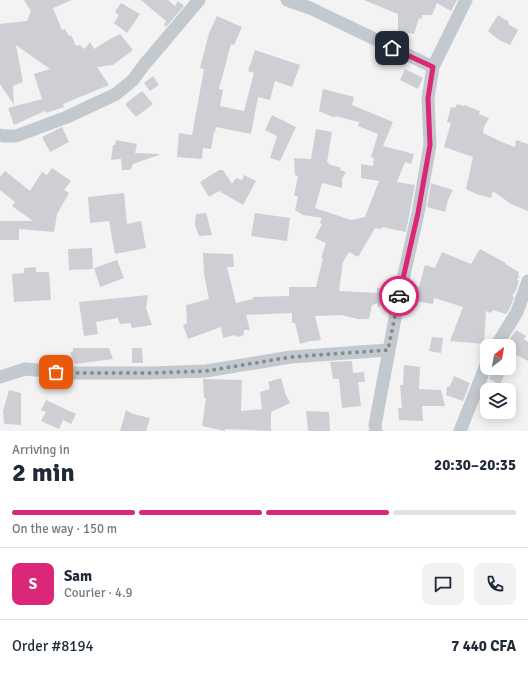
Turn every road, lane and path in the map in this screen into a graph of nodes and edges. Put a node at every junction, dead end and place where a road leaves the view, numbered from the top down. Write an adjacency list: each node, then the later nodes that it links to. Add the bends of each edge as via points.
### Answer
1 (199, 0): 5 (street, via 133,80 116,94 40,127)
2 (287, 0): 4 (street, via 310,8)
3 (465, 1): 4 (street)
4 (433, 67): 8 (street, via 428,98 430,145)
5 (1, 139)
6 (528, 281): 7 (street, via 517,312)
7 (500, 339)
8 (388, 350): 10 (street, via 291,357 206,371 72,373 25,369); 11 (street)
9 (482, 375): 12 (street)
10 (0, 377)
11 (376, 431)
12 (460, 431)

